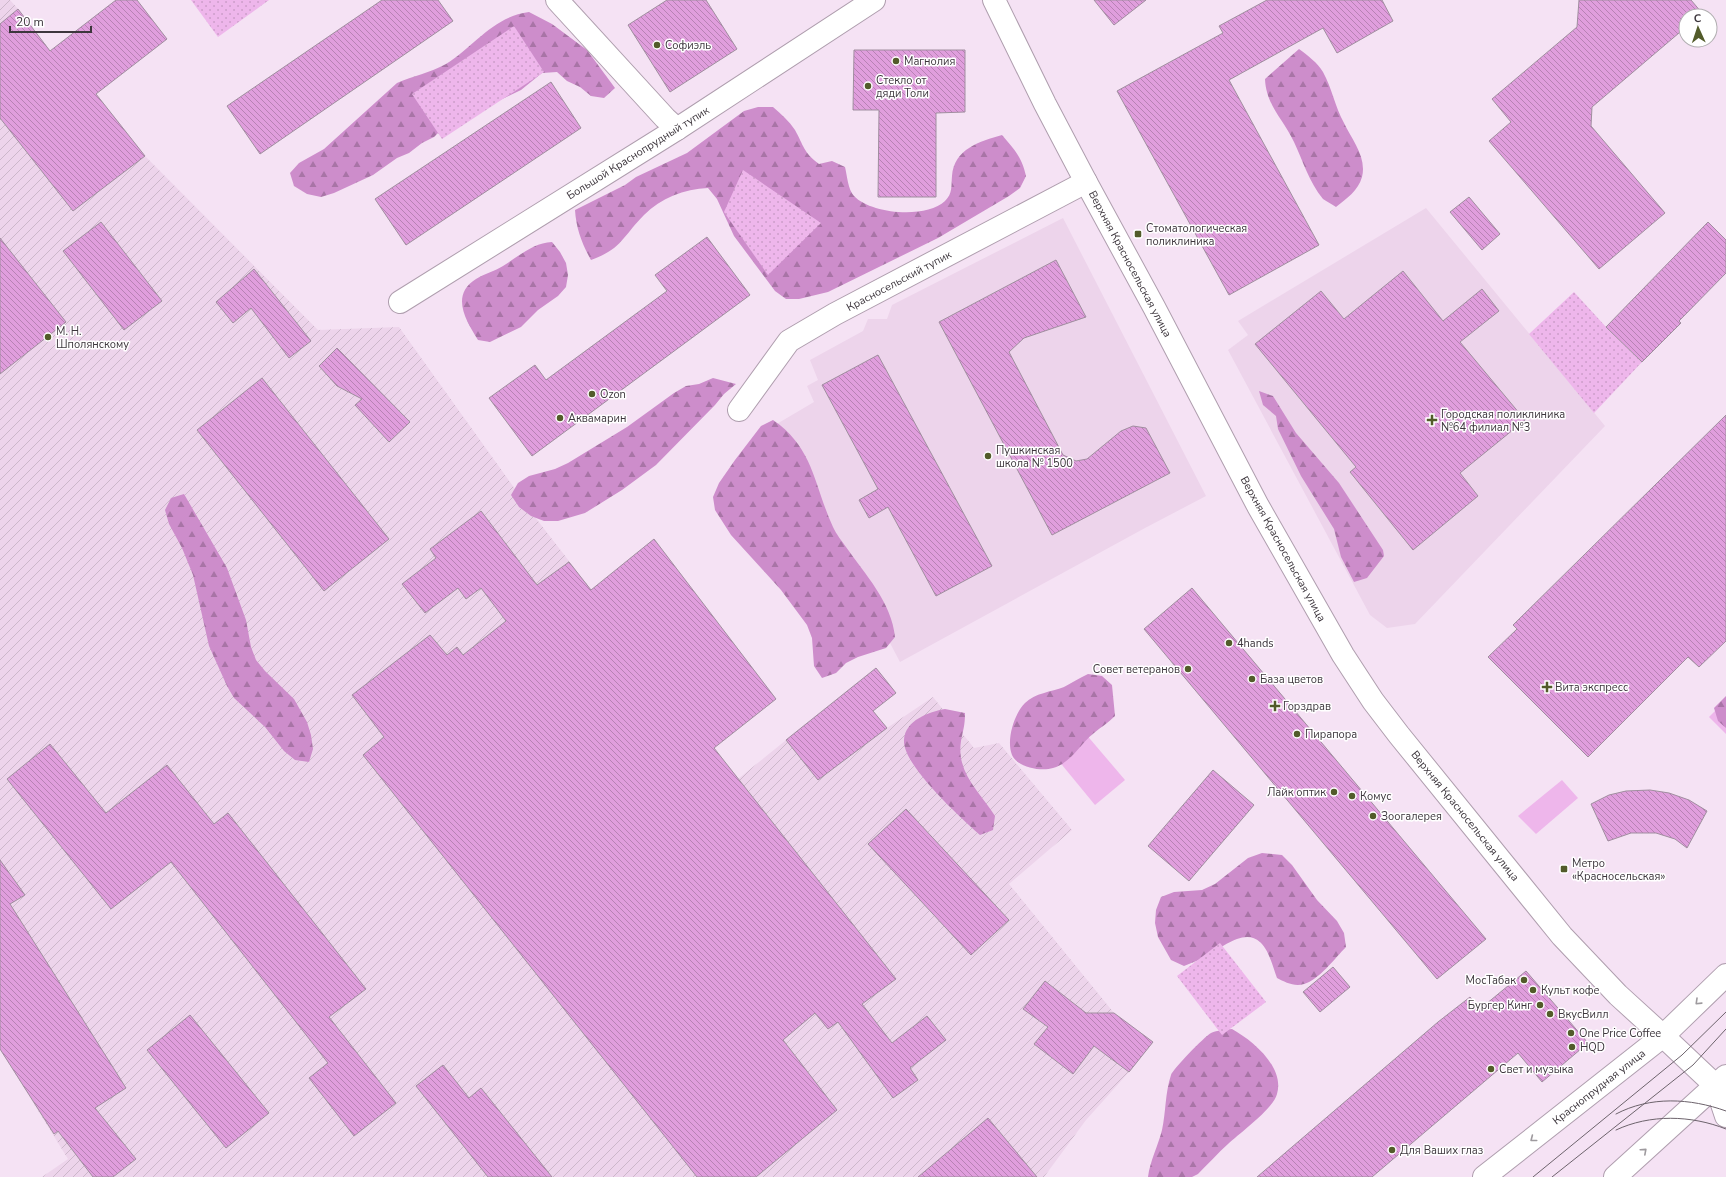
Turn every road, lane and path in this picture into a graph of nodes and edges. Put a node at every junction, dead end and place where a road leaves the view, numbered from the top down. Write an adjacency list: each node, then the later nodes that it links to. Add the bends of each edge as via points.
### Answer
1 (557, 0): 4 (street)
2 (874, 0): 4 (street, Большой Краснопрудный тупик)
3 (994, 0): 5 (street, Верхняя Красносельская улица)
4 (677, 129): 6 (street, Большой Краснопрудный тупик)
5 (1086, 182): 7 (street, Красносельский тупик, via 835,314 789,341); 9 (street, Верхняя Красносельская улица, via 1258,506 1328,631 1373,701 1562,936 1618,995)
6 (400, 302)
7 (739, 410)
8 (1726, 975): 9 (street, Краснопрудная улица, one-way to 9)
9 (1663, 1036): 10 (street, Верхняя Красносельская улица); 12 (street, Краснопрудная улица, one-way to 12)
10 (1723, 1084): 11 (street); 13 (street, one-way to 10)
11 (1726, 1116)
12 (1484, 1177)
13 (1615, 1177)

